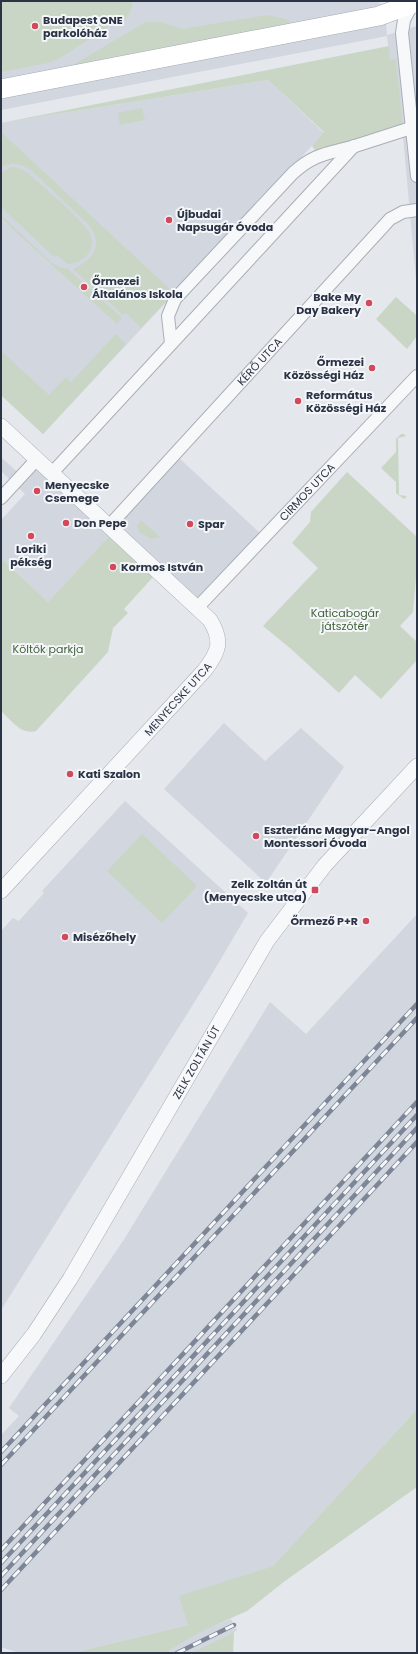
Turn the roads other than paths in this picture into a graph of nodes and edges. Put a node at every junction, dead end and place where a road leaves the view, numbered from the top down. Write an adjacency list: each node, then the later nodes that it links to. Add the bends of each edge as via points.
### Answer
1 (414, 3): 2 (main road, via 379,16); 3 (street, via 404,20 402,33)
2 (1, 89)
3 (412, 128): 4 (street); 5 (street)
4 (354, 146): 7 (street); 7 (street, via 325,152 301,165 175,299 168,316)
5 (417, 176)
6 (417, 210): 13 (street, KÉRŐ UTCA, via 403,212 390,219)
7 (171, 343): 11 (street)
8 (417, 376): 14 (street, CIRMOS UTCA)
9 (1, 426): 10 (street, MENYECSKE UTCA)
10 (37, 459): 11 (street, MENYECSKE UTCA); 12 (street)
11 (52, 473): 13 (street, MENYECSKE UTCA)
12 (1, 498)
13 (109, 526): 14 (street, MENYECSKE UTCA)
14 (197, 608): 16 (street, MENYECSKE UTCA, via 210,620 218,635 213,660)
15 (417, 766): 17 (street, ZELK ZOLTÁN ÚT, via 325,865 267,941 70,1279 34,1334)
16 (1, 891)
17 (1, 1376)

